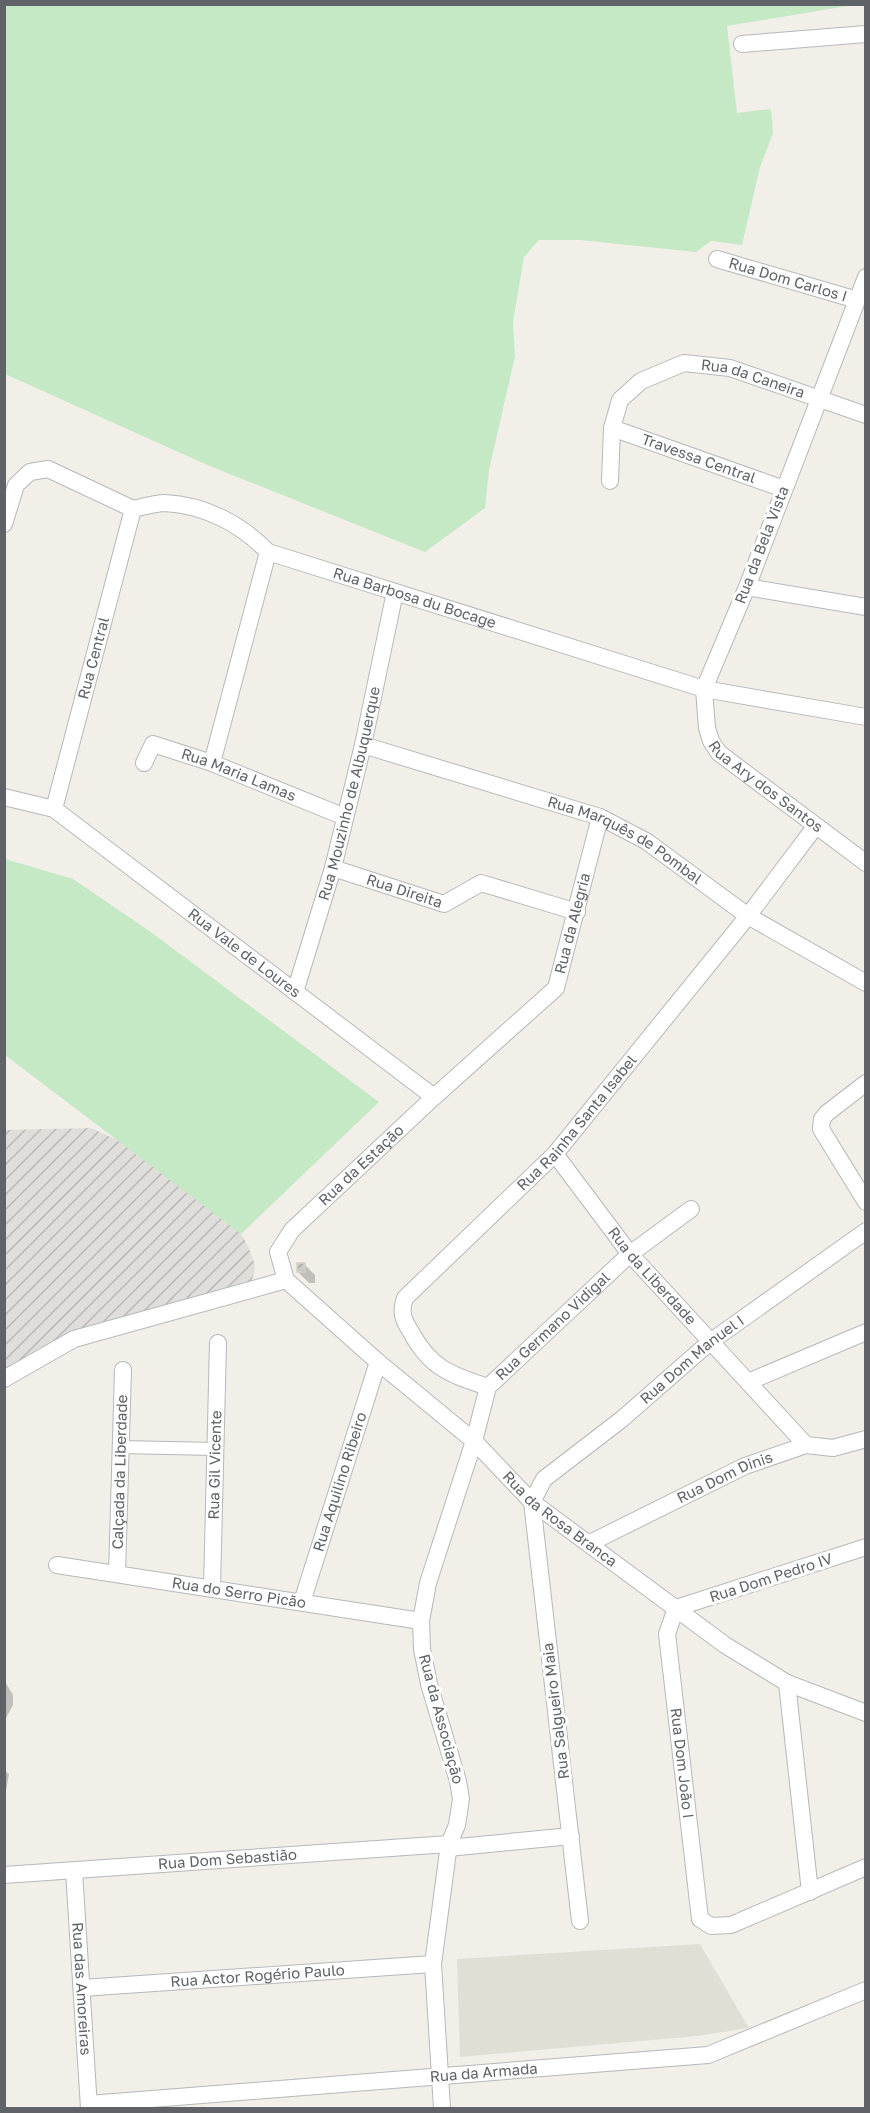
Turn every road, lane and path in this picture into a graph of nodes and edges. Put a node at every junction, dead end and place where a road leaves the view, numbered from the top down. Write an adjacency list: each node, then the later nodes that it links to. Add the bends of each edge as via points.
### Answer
1 (866, 34): 2 (street)
2 (742, 44)
3 (717, 259): 5 (street, Rua Dom Carlos I)
4 (866, 277): 5 (street, Rua da Bela Vista)
5 (857, 300): 6 (street, Rua da Bela Vista)
6 (819, 400): 7 (street, Rua da Caneira); 8 (street, Rua da Caneira, via 730,368 684,363 641,381 620,400); 10 (street, Rua da Bela Vista)
7 (866, 415)
8 (612, 428): 9 (street, Rua da Caneira); 10 (street, Travessa Central)
9 (610, 481)
10 (784, 489): 14 (street, Rua da Bela Vista)
11 (133, 508): 12 (street, via 48,469 30,472 16,485); 13 (street, Rua Barbosa du Bocage, via 164,503 213,513 250,534); 23 (street, Rua Central)
12 (4, 525)
13 (268, 552): 15 (street, Rua Barbosa du Bocage); 21 (street)
14 (747, 586): 16 (street); 17 (street, Rua da Bela Vista)
15 (395, 592): 17 (street, Rua Barbosa du Bocage); 19 (street, Rua Mouzinho de Albuquerque)
16 (866, 607)
17 (704, 689): 18 (street, Rua Barbosa du Bocage); 26 (street, Rua Ary dos Santos, via 707,728 719,753)
18 (866, 717)
19 (363, 745): 24 (street, Rua Mouzinho de Albuquerque); 25 (street, Rua Marquês de Pombal)
20 (144, 763): 21 (street, Rua Maria Lamas, via 153,744)
21 (212, 763): 24 (street, Rua Maria Lamas)
22 (4, 797): 23 (street)
23 (54, 809): 32 (street, Rua Vale de Loures)
24 (345, 817): 28 (street, Rua Mouzinho de Albuquerque)
25 (600, 817): 29 (street, Rua da Alegria); 30 (street, Rua Marquês de Pombal, via 646,841)
26 (815, 827): 27 (street, Rua Ary dos Santos); 30 (street, Rua Rainha Santa Isabel)
27 (866, 863)
28 (333, 868): 29 (street, Rua Direita, via 444,904 481,883); 32 (street, Rua Mouzinho de Albuquerque)
29 (577, 912): 33 (street, Rua da Alegria, via 556,988)
30 (748, 916): 31 (street, Rua Marquês de Pombal); 36 (street, Rua Rainha Santa Isabel)
31 (866, 983)
32 (295, 992): 35 (street, Rua Vale de Loures)
33 (471, 1064): 35 (street, Rua da Estação)
34 (866, 1083): 37 (street, via 827,1113 821,1129)
35 (434, 1097): 41 (street, Rua da Estação, via 291,1230 278,1252)
36 (555, 1154): 40 (street, Rua da Liberdade); 49 (street, Rua Rainha Santa Isabel, via 405,1298 401,1308 403,1319 428,1360 460,1378)
37 (866, 1202)
38 (692, 1209): 40 (street, Rua Germano Vidigal)
39 (866, 1231): 43 (street, Rua Dom Manuel I)
40 (630, 1254): 43 (street, Rua da Liberdade); 49 (street, Rua Germano Vidigal)
41 (286, 1280): 45 (street, Rua da Rosa Branca); 47 (street, via 74,1339)
42 (866, 1332): 48 (street)
43 (710, 1342): 48 (street, Rua da Liberdade); 55 (street, Rua Dom Manuel I, via 622,1419 544,1479)
44 (218, 1343): 54 (street, Rua Gil Vicente)
45 (378, 1362): 51 (street, Rua da Rosa Branca); 61 (street, Rua Aquilino Ribeiro)
46 (123, 1370): 53 (street, Calçada da Liberdade)
47 (4, 1379)
48 (748, 1382): 52 (street, Rua da Liberdade)
49 (488, 1387): 51 (street, Rua Germano Vidigal)
50 (866, 1438): 52 (street, Rua Dom Dinis, via 833,1448)
51 (474, 1441): 55 (street, Rua da Rosa Branca); 63 (street, Rua da Associação, via 438,1547)
52 (806, 1445): 56 (street, Rua Dom Dinis, via 746,1466)
53 (121, 1447): 54 (street); 59 (street, Calçada da Liberdade)
54 (215, 1449): 60 (street, Rua Gil Vicente)
55 (532, 1502): 56 (street, Rua da Rosa Branca); 66 (street, Rua Salgueiro Maia)
56 (590, 1543): 62 (street, Rua da Rosa Branca)
57 (866, 1547): 62 (street, Rua Dom Pedro IV)
58 (57, 1564): 59 (street, Rua do Serro Picão)
59 (117, 1574): 60 (street, Rua do Serro Picão)
60 (212, 1588): 61 (street, Rua do Serro Picão)
61 (302, 1602): 63 (street, Rua do Serro Picão)
62 (676, 1608): 64 (street, Rua da Rosa Branca, via 725,1645); 71 (street, Rua Dom João I, via 667,1634 700,1919 711,1926 731,1925)
63 (422, 1621): 67 (street, Rua da Associação, via 422,1649 429,1684 461,1799)
64 (787, 1683): 65 (street, Rua da Rosa Branca); 71 (street)
65 (866, 1713)
66 (571, 1836): 67 (street, Rua Dom Sebastião); 72 (street, Rua Salgueiro Maia)
67 (449, 1846): 69 (street, Rua Dom Sebastião); 73 (street, Rua da Associação)
68 (866, 1867): 71 (street)
69 (74, 1871): 70 (street, Rua Dom Sebastião); 74 (street, Rua das Amoreiras)
70 (4, 1875)
71 (810, 1892)
72 (580, 1921)
73 (433, 1964): 74 (street, Rua Actor Rogério Paulo); 76 (street, Rua da Associação)
74 (82, 1988): 77 (street, Rua das Amoreiras)
75 (866, 1990): 76 (street, Rua da Armada, via 708,2055)
76 (441, 2077): 77 (street, Rua da Armada); 78 (street, Rua da Associação)
77 (89, 2106)
78 (442, 2109)

